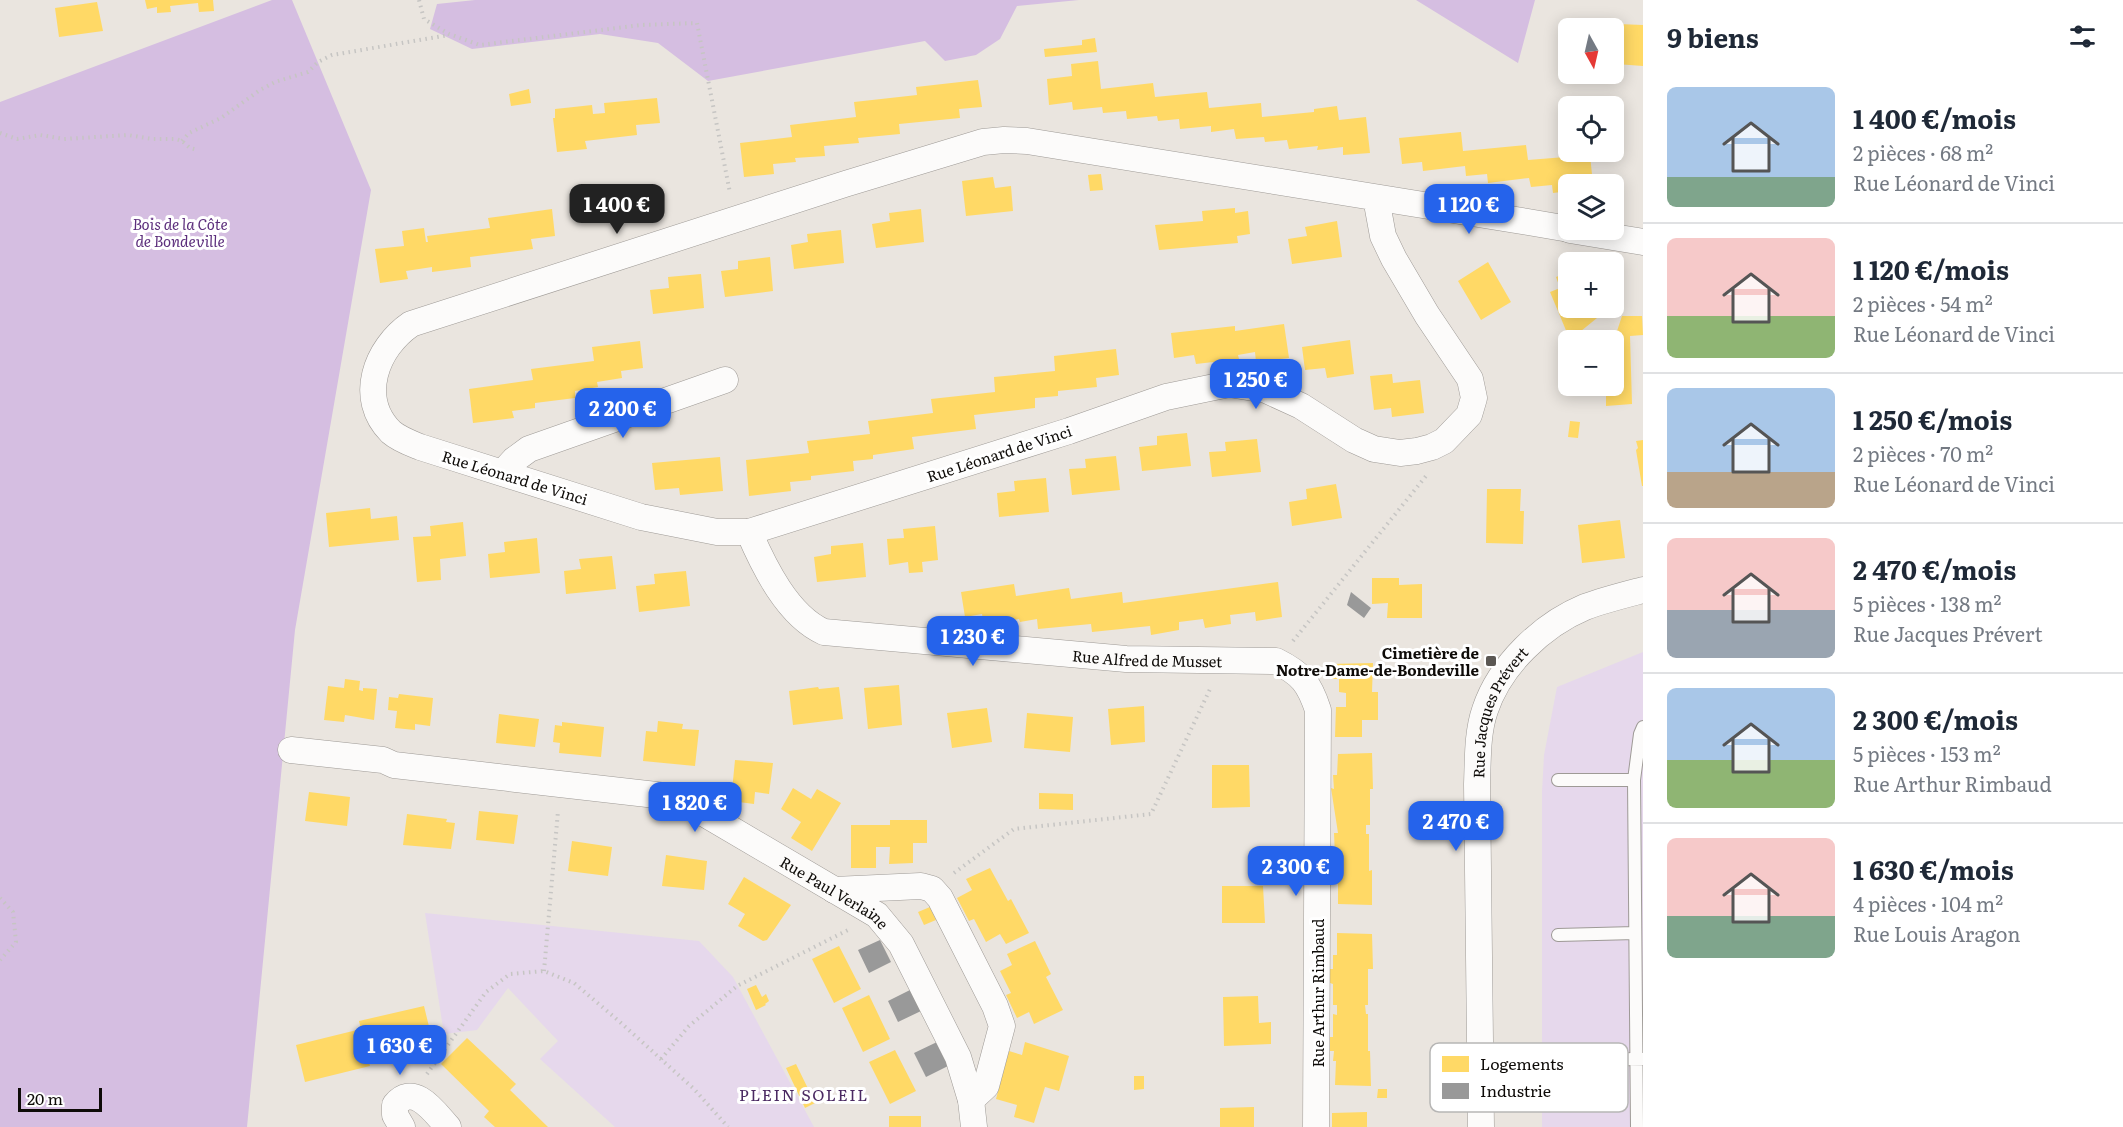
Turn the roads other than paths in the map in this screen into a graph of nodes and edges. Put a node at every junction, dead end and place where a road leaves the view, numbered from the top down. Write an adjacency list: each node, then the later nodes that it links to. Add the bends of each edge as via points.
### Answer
1 (1376, 198): 2 (street, Rue Léonard de Vinci); 6 (street, Rue Léonard de Vinci, via 1039,143 983,142 411,324 391,340 380,356 373,387 373,403 380,417 403,440); 7 (street, Rue Léonard de Vinci, via 1383,236 1394,259 1470,379 1474,398 1469,415 1444,441 1400,453 1374,449 1266,390 1229,384 1166,398)
2 (1558, 227)
3 (1624, 239): 4 (street, Rue Léonard de Vinci)
4 (1643, 242)
5 (725, 380): 6 (street, via 529,449)
6 (503, 472): 7 (street, Rue Léonard de Vinci, via 641,517 717,532)
7 (749, 532): 9 (street, Rue Alfred de Musset, via 766,568 802,620 824,632 1126,659)
8 (1643, 590): 17 (street, Rue Jacques Prévert, via 1584,608 1555,624 1508,668 1485,711 1478,744 1477,784)
9 (1276, 662): 24 (street, Rue Arthur Rimbaud, via 1296,671 1305,681 1318,710)
10 (1643, 727): 13 (lane)
11 (291, 750): 14 (street, Rue Paul Verlaine, via 664,796 695,808)
12 (1558, 780): 13 (lane)
13 (1634, 780): 15 (lane)
14 (834, 890): 19 (street, Rue Paul Verlaine, via 877,915 901,944 958,1057); 19 (street, via 927,886 940,898 1002,1026 986,1086)
15 (1635, 933): 16 (lane); 18 (lane)
16 (1558, 935)
17 (1480, 1043)
18 (1640, 1059): 26 (lane)
19 (971, 1100): 23 (street, Rue Paul Verlaine)
20 (1481, 1112): 25 (street, Rue Jacques Prévert)
21 (402, 1127): 22 (street, via 395,1105 405,1097 426,1102)
22 (448, 1127)
23 (974, 1127)
24 (1316, 1127)
25 (1481, 1127)
26 (1637, 1127)

